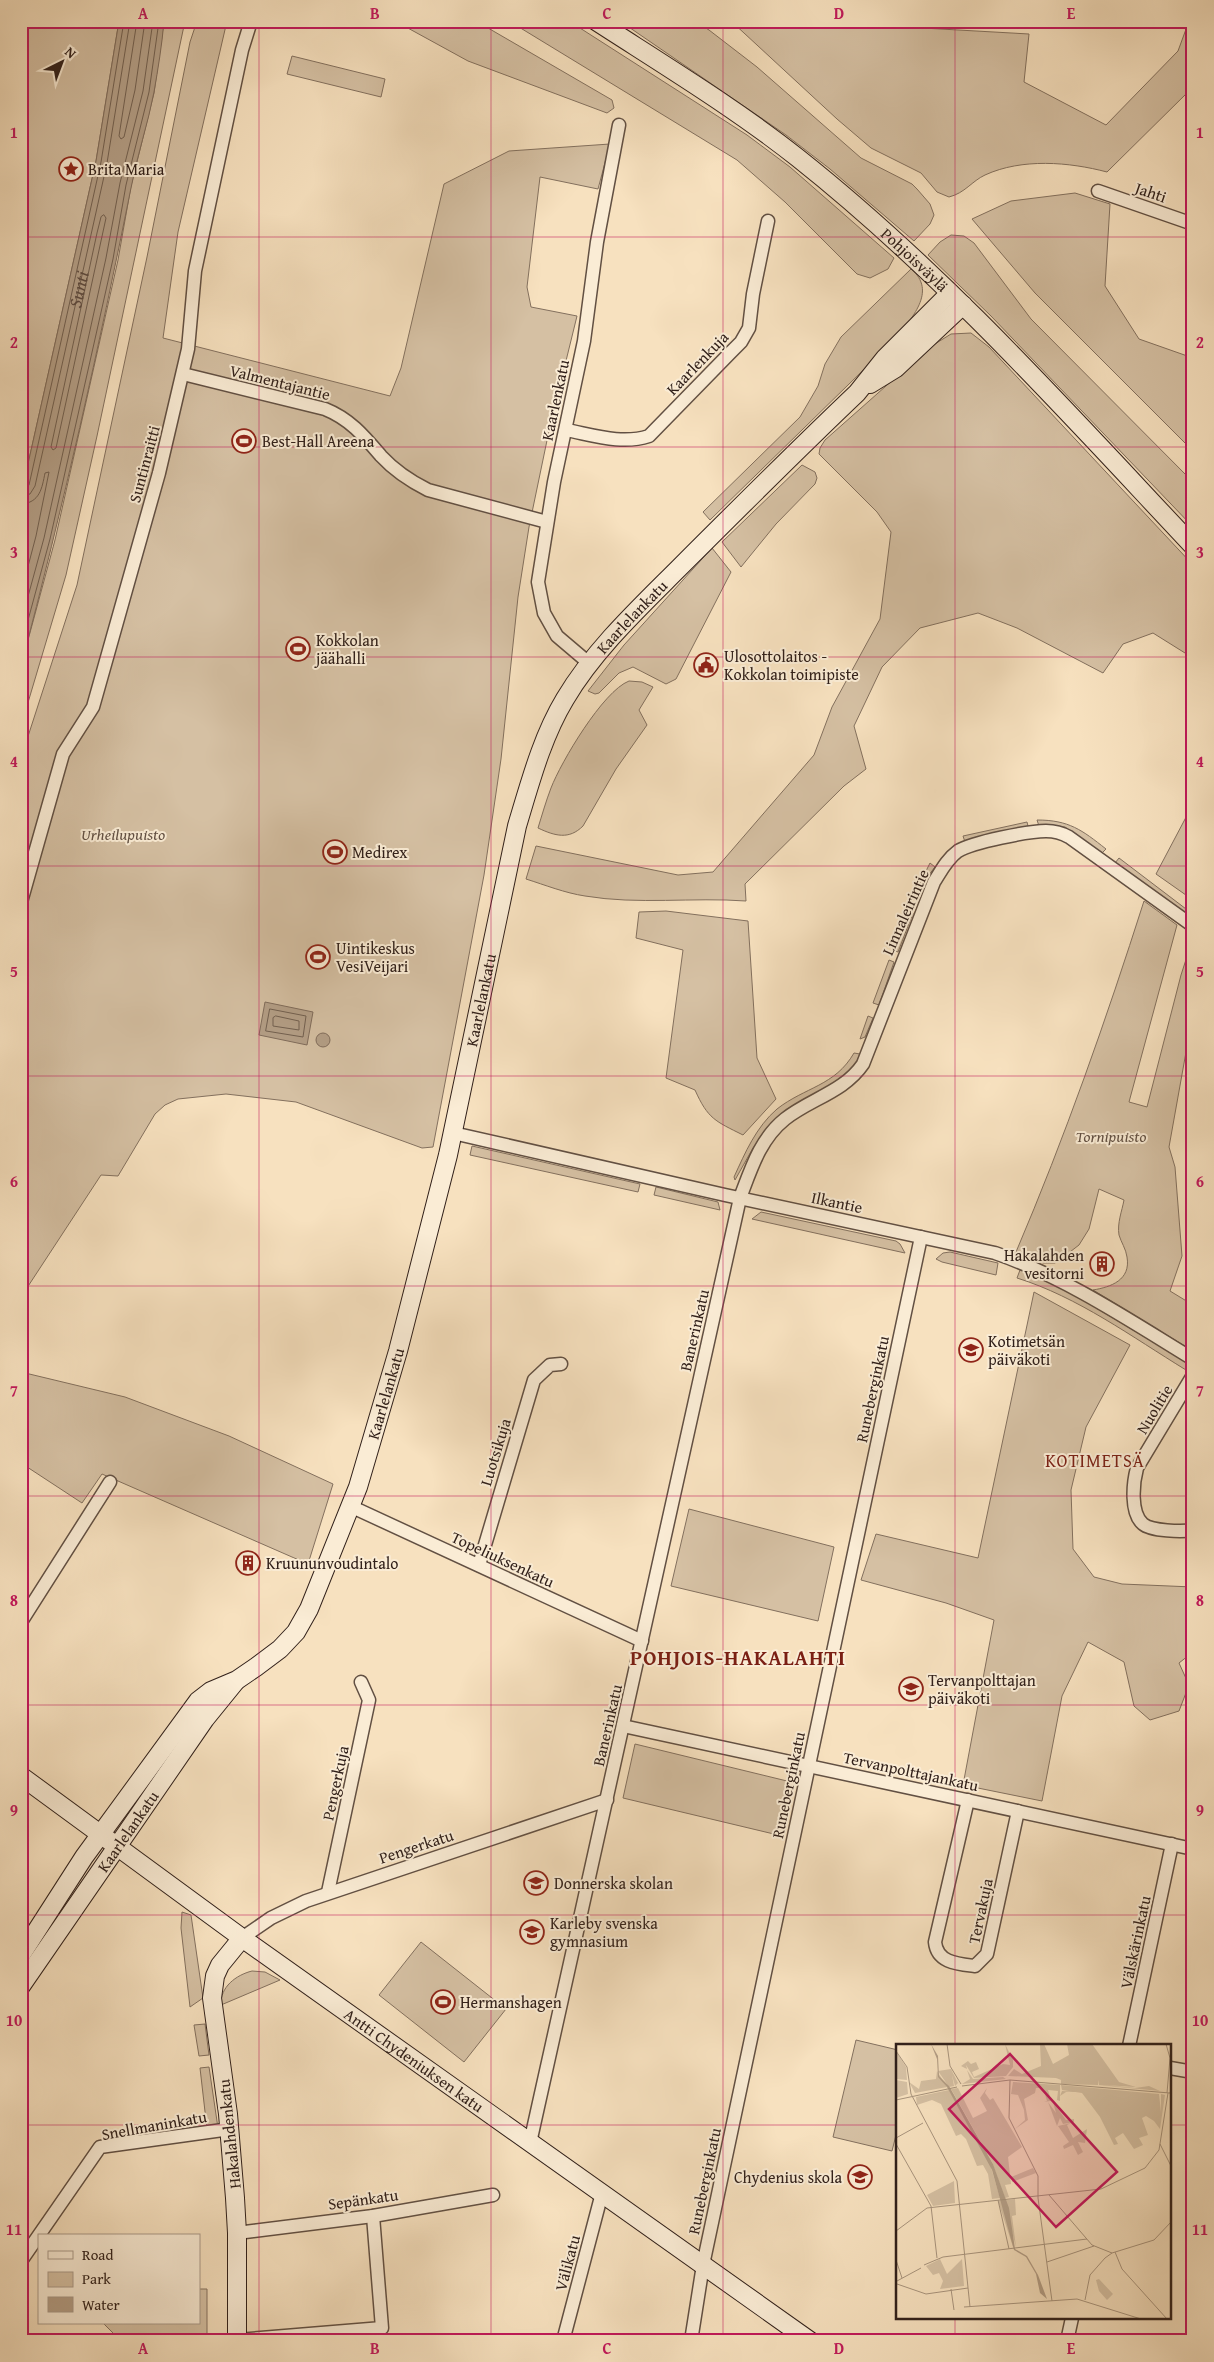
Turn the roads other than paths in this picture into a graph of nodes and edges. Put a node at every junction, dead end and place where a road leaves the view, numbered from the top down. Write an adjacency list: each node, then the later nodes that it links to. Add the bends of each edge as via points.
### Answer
1 (252, 21): 8 (street, Suntinraitti, via 242,50 195,271)
2 (596, 21): 7 (main road, Pohjoisväylä, via 734,111 798,158 907,251)
3 (619, 125): 9 (street, Kaarlenkatu)
4 (1098, 191): 6 (street, Jahti)
5 (768, 221): 9 (street, Kaarlenkuja, via 749,328 731,352 648,436 621,440)
6 (1193, 224)
7 (956, 298): 11 (main road, Pohjoisväylä); 12 (main road, Kaarlelankatu, via 896,368 857,393 659,588)
8 (183, 374): 10 (street, Valmentajantie, via 332,412 356,427 381,456 411,481 428,490); 13 (street, Suntinraitti, via 159,473 93,707 63,754)
9 (566, 430): 10 (street, Kaarlenkatu)
10 (547, 522): 12 (street, Kaarlenkatu, via 538,582 544,613 561,640)
11 (1193, 546)
12 (590, 664): 15 (main road, Kaarlelankatu, via 563,700 531,779 505,879)
13 (21, 902)
14 (1193, 926): 16 (street, Linnaleirintie, via 1057,832 1034,832 960,850 934,882 862,1064 850,1079 777,1125 759,1151)
15 (453, 1133): 16 (street, Ilkantie); 22 (main road, Kaarlelankatu, via 390,1380)
16 (740, 1198): 17 (street, Ilkantie); 26 (street, Banerinkatu)
17 (920, 1237): 18 (street, Ilkantie, via 1026,1263 1059,1279); 30 (street, Runeberginkatu)
18 (1193, 1359)
19 (561, 1364): 24 (street, Luotsikuja, via 550,1365 534,1380)
20 (1193, 1375): 23 (street, Nuolitie, via 1134,1478 1137,1517 1144,1526)
21 (110, 1482): 25 (street)
22 (350, 1506): 24 (street, Topeliuksenkatu); 27 (main road, Kaarlelankatu, via 309,1609 296,1632 280,1649)
23 (1193, 1530)
24 (478, 1565): 26 (street, Topeliuksenkatu)
25 (21, 1622)
26 (642, 1641): 29 (street, Banerinkatu)
27 (237, 1680): 35 (main road, Kaarlelankatu, via 211,1691 198,1701); 37 (main road, Kaarlelankatu, via 205,1718)
28 (361, 1682): 39 (street, Pengerkuja, via 369,1700)
29 (623, 1726): 30 (street, Tervanpolttajankatu); 32 (street, Banerinkatu)
30 (808, 1766): 33 (street, Tervanpolttajankatu); 55 (street, Runeberginkatu)
31 (21, 1776): 35 (main road, Antti Chydeniuksen katu)
32 (606, 1800): 39 (street, Pengerkatu); 47 (street, Banerinkatu)
33 (968, 1800): 34 (street, Tervanpolttajankatu); 34 (street, Tervakuja, via 935,1942 940,1956 958,1964 975,1966 987,1954)
34 (1018, 1811): 36 (street, Tervanpolttajankatu)
35 (101, 1834): 37 (main road, Antti Chydeniuksen katu); 41 (main road, Kaarlelankatu)
36 (1172, 1844): 38 (street, Tervanpolttajankatu); 43 (street, Välskärinkatu)
37 (117, 1846): 40 (main road, Antti Chydeniuksen katu); 42 (main road, Kaarlelankatu)
38 (1193, 1848)
39 (328, 1892): 40 (street, Pengerkatu, via 271,1918)
40 (242, 1938): 46 (main road, Hakalahdenkatu, via 220,1965 212,1988); 47 (main road, Antti Chydeniuksen katu)
41 (21, 1955)
42 (21, 1986)
43 (1129, 2044)
44 (1172, 2068): 45 (street)
45 (1193, 2072)
46 (230, 2129): 51 (main road, Hakalahdenkatu); 52 (street, Snellmaninkatu, via 100,2147)
47 (530, 2142): 48 (main road, Antti Chydeniuksen katu)
48 (602, 2193): 55 (main road, Antti Chydeniuksen katu); 58 (street, Välikatu)
49 (493, 2195): 50 (street, Sepänkatu)
50 (373, 2216): 51 (street, Sepänkatu); 57 (street, via 382,2328)
51 (237, 2232): 57 (main road, Hakalahdenkatu)
52 (40, 2234)
53 (38, 2236): 54 (street, Snellmaninkatu)
54 (21, 2261)
55 (702, 2265): 59 (street, Runeberginkatu); 60 (main road, Antti Chydeniuksen katu)
56 (1072, 2320): 61 (street)
57 (237, 2340)
58 (563, 2341)
59 (691, 2341)
60 (810, 2341)
61 (1067, 2341)

